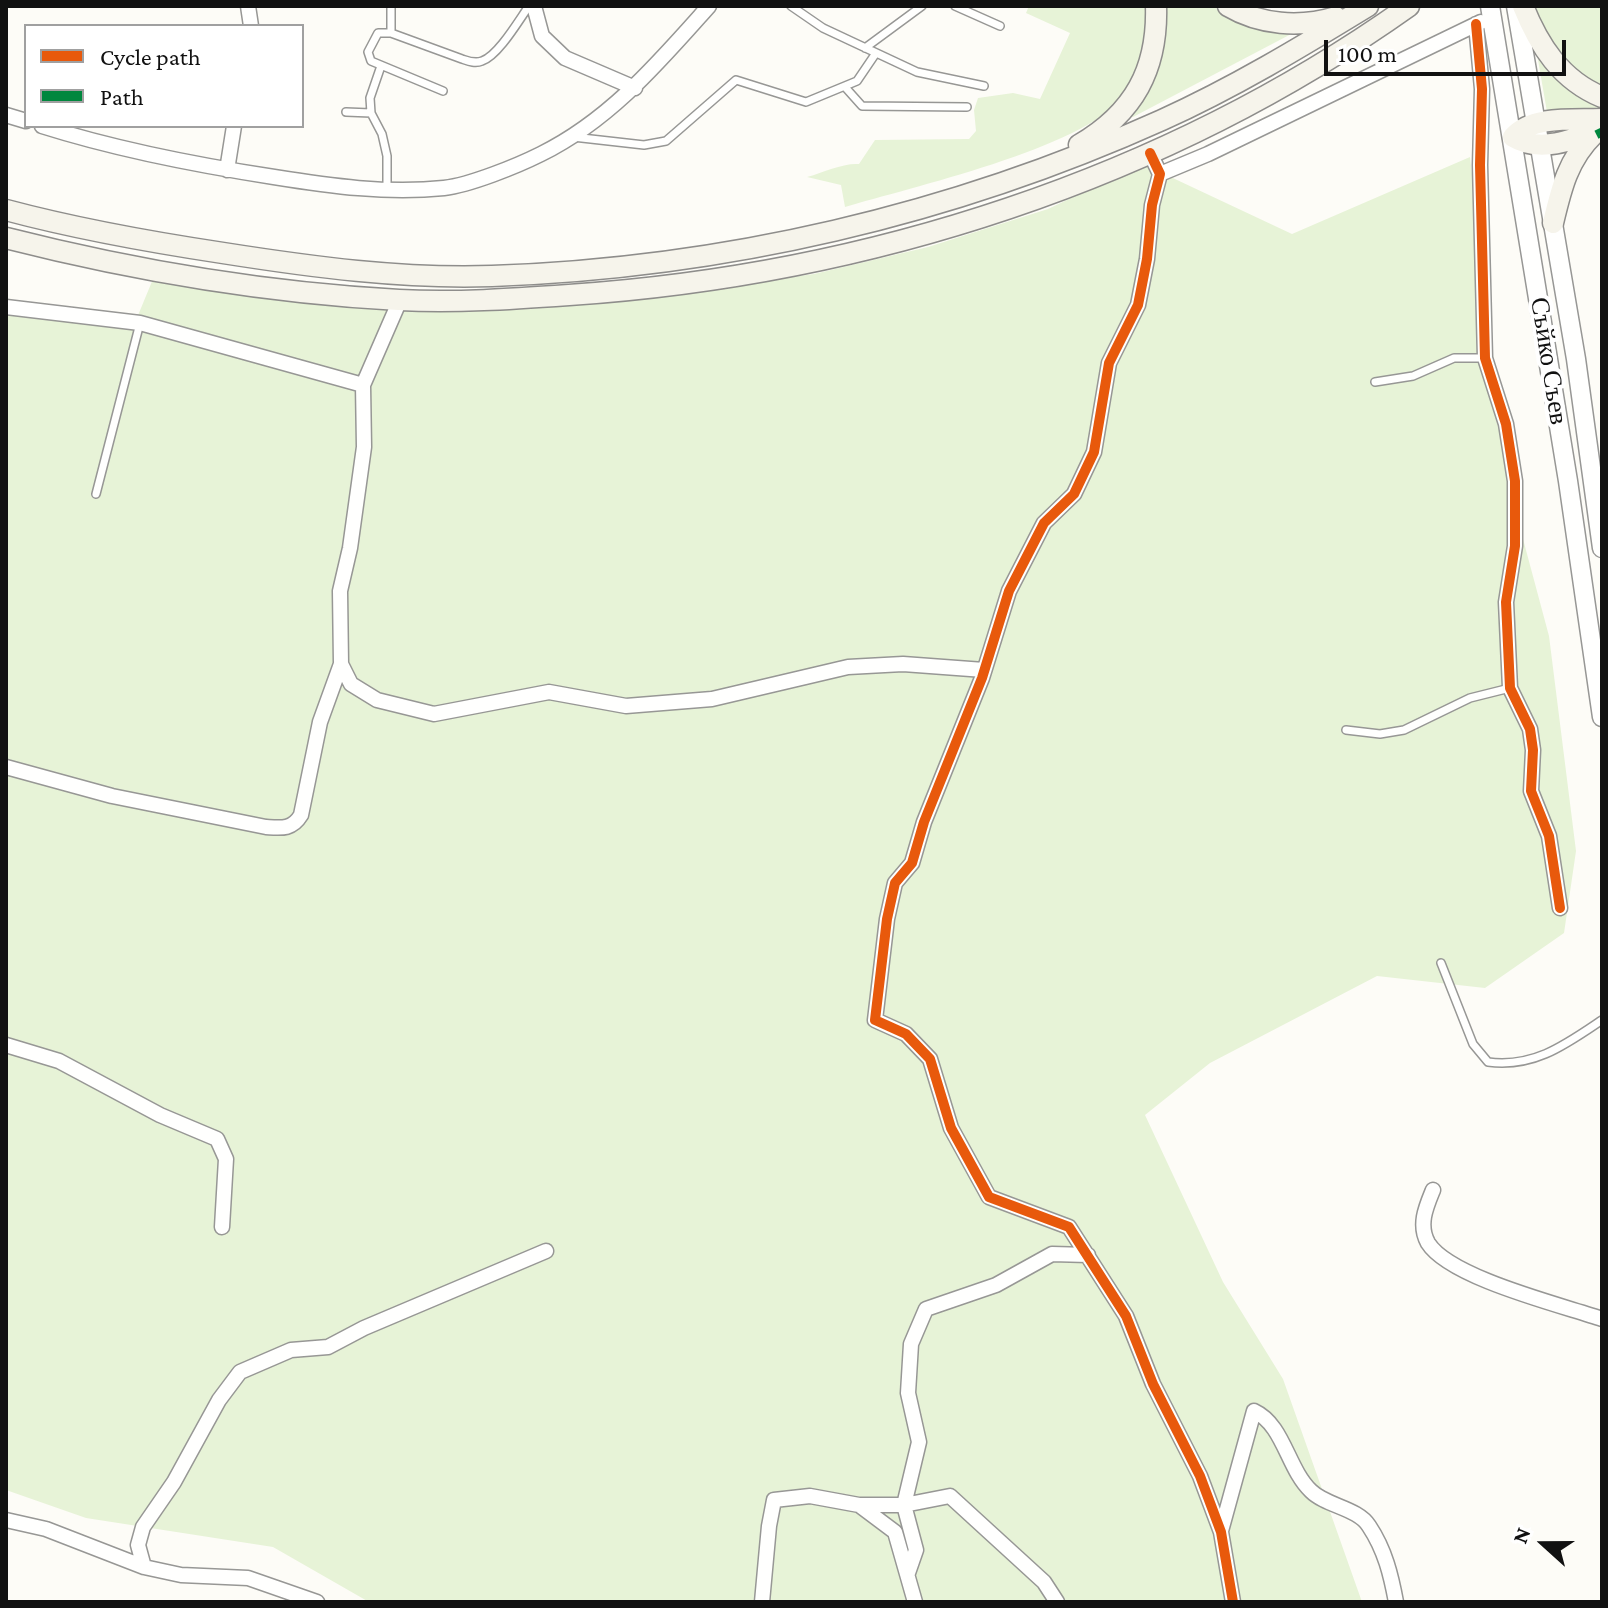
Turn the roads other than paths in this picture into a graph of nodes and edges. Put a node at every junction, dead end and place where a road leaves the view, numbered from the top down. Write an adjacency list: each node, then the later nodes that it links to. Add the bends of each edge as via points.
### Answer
1 (391, 6): 15 (lane)
2 (532, 6): 15 (lane, via 484,61 462,59); 21 (street, via 542,36 565,58)
3 (709, 6): 21 (street)
4 (791, 6): 16 (lane)
5 (922, 6): 16 (lane)
6 (955, 6): 14 (lane)
7 (1156, 6): 37 (main road, via 1154,49 1132,99 1093,136)
8 (1228, 6): 12 (main road, via 1292,24)
9 (1409, 6): 34 (main road, via 1260,99)
10 (1516, 6): 27 (street, Съйко Съев)
11 (1523, 6): 23 (main road, via 1542,46 1565,75)
12 (1367, 7): 37 (main road, via 1165,119)
13 (1486, 16): 32 (street, Съйко Съев); 36 (street); 45 (street, via 1480,165)
14 (1000, 26)
15 (391, 33): 18 (lane, via 378,33 368,52)
16 (865, 48): 17 (lane)
17 (876, 53): 19 (lane, via 917,72); 20 (lane, via 857,81)
18 (381, 66): 22 (lane); 26 (lane, via 370,98)
19 (984, 86)
20 (845, 87): 24 (lane, via 862,106); 31 (lane, via 806,102 736,80 666,141 644,145)
21 (635, 88): 31 (street)
22 (443, 91)
23 (1602, 97)
24 (967, 107)
25 (346, 112): 26 (lane)
26 (371, 113): 38 (lane, via 387,156)
27 (1536, 123): 28 (main road); 32 (main road); 33 (street, Съйко Съев)
28 (1601, 125): 33 (main road, via 1575,139); 40 (main road, via 1568,168)
29 (49, 128): 35 (street)
30 (234, 128): 35 (street)
31 (571, 136): 38 (street, via 519,164 446,188)
32 (1513, 137): 33 (main road); 53 (street, Съйко Съев)
33 (1540, 145): 40 (street, Съйко Съев)
34 (1150, 153): 36 (street); 42 (main road, via 946,229 787,267 624,292)
35 (227, 170): 38 (street)
36 (1160, 174): 51 (street, via 1138,305 1109,363 1094,452 1074,494 1044,523 1009,591)
37 (1024, 177): 39 (main road, via 854,227 745,249 627,267 491,276 402,275 292,264 173,246)
38 (387, 190)
39 (6, 210)
40 (1553, 223): 49 (street, Съйко Съев)
41 (6, 238): 42 (main road, via 177,273)
42 (400, 300): 47 (street)
43 (6, 307): 44 (street)
44 (140, 323): 47 (street); 48 (lane)
45 (1485, 358): 46 (lane, via 1454,358 1413,376); 52 (street, via 1506,424 1515,481 1515,546 1506,602)
46 (1375, 382)
47 (363, 385): 50 (street, via 364,447 340,591)
48 (96, 494)
49 (1602, 548)
50 (341, 664): 51 (street, via 351,684 377,700 434,714 549,692 626,706 712,699 848,667 903,664); 55 (street, via 320,722 301,815 288,828 112,796)
51 (984, 670): 63 (street, via 912,863 895,883 875,1020 906,1034 930,1059 951,1128 989,1197 1069,1227)
52 (1510, 688): 54 (lane, via 1470,698 1404,730); 56 (street, via 1530,729 1531,791 1549,836)
53 (1602, 717)
54 (1346, 730)
55 (6, 767)
56 (1560, 908)
57 (1441, 963): 58 (lane, via 1467,1032 1488,1062 1510,1065 1539,1058)
58 (1602, 1020)
59 (6, 1045): 61 (street, via 59,1061 217,1139 226,1159)
60 (1433, 1190): 64 (street, via 1422,1217 1428,1242 1449,1263)
61 (222, 1227)
62 (546, 1251): 69 (street, via 328,1347 291,1350 240,1372 143,1527 138,1545)
63 (1088, 1255): 66 (street, via 1052,1254 996,1285 926,1309 911,1344 908,1393 919,1442); 68 (street, via 1126,1316)
64 (1602, 1319)
65 (859, 1505): 66 (street); 70 (street, via 895,1532); 72 (street, via 810,1496 774,1500)
66 (904, 1505): 70 (street, via 916,1550); 74 (street, via 950,1496 1044,1582)
67 (6, 1520): 69 (street)
68 (1221, 1532): 75 (street); 76 (street, via 1254,1411 1268,1418 1311,1492 1368,1522 1390,1567)
69 (144, 1567): 71 (street, via 181,1575 248,1578)
70 (908, 1573): 73 (street)
71 (317, 1602)
72 (762, 1602)
73 (915, 1602)
74 (1057, 1602)
75 (1233, 1602)
76 (1396, 1602)

